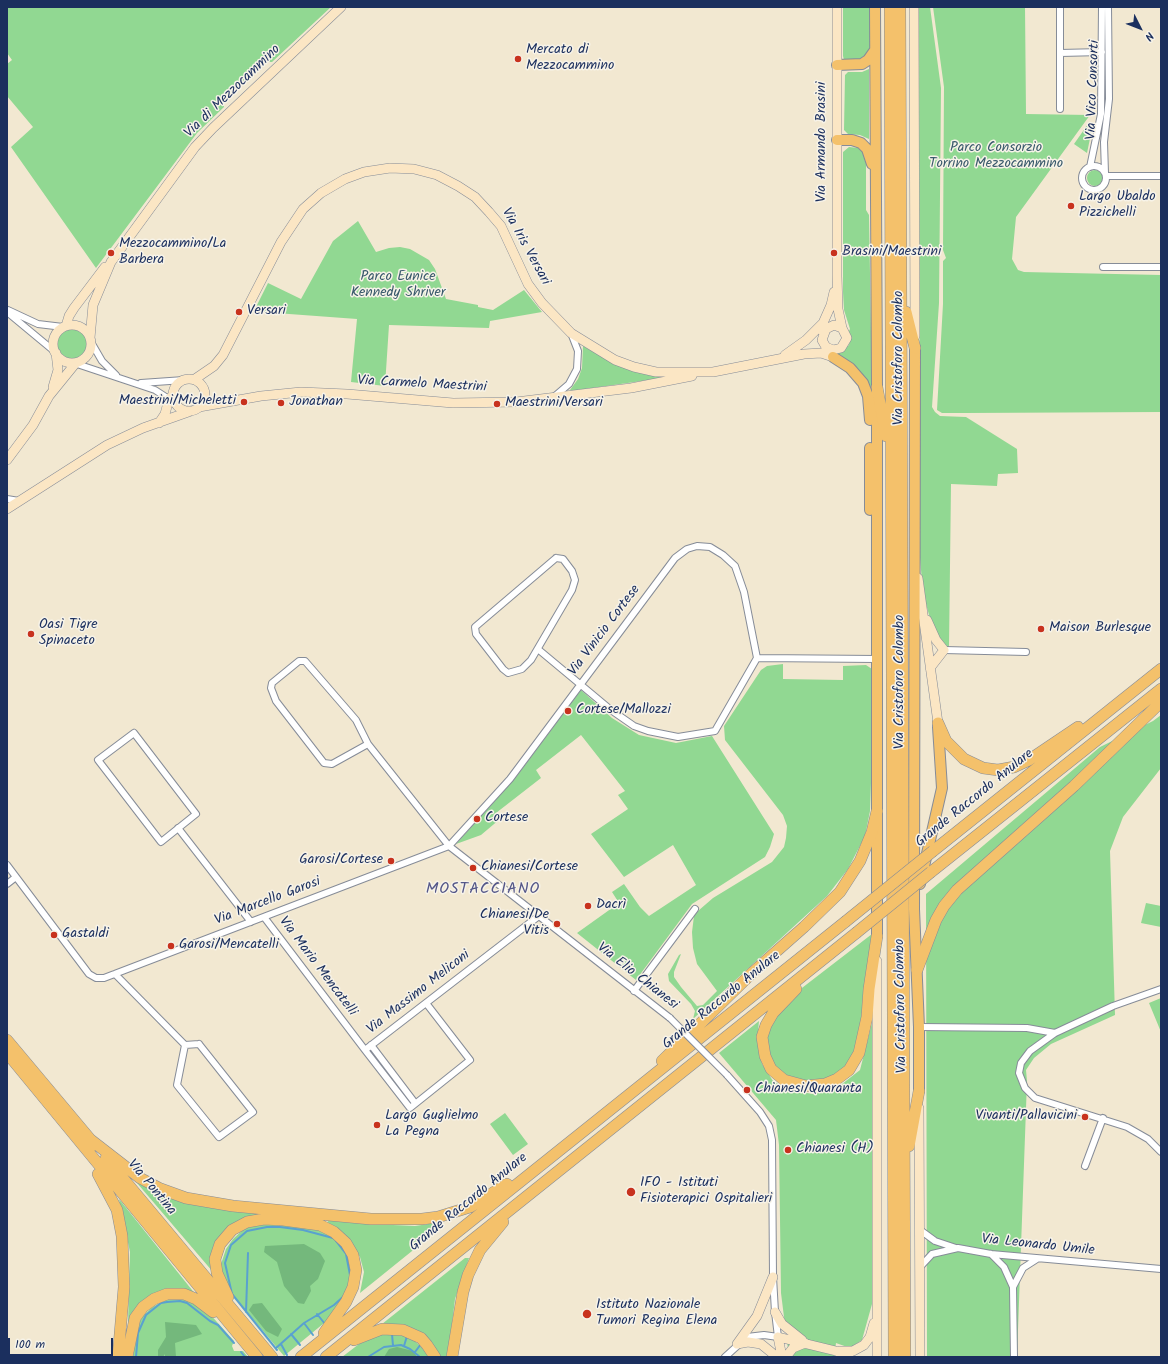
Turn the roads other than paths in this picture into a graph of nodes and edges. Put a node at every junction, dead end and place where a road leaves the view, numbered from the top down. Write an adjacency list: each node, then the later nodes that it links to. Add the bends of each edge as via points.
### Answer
1 (341, 7): 20 (street, Via di Mezzocammino, via 202,138)
2 (837, 7): 13 (street, Via Armando Brasini)
3 (875, 7): 10 (main road, Via Cristoforo Colombo)
4 (890, 7): 50 (highway, Via Cristoforo Colombo)
5 (900, 7): 24 (highway, Via Cristoforo Colombo)
6 (914, 7): 31 (street, Via Cristoforo Colombo)
7 (1060, 7): 12 (street)
8 (1102, 7): 11 (street, Via Vico Consorti)
9 (1108, 7): 18 (street, Via Vico Consorti, via 1108,99 1104,142)
10 (875, 50): 13 (main road, via 865,63); 17 (main road, Via Cristoforo Colombo)
11 (1102, 52): 12 (street); 16 (street, Via Vico Consorti, via 1101,114)
12 (1060, 53): 14 (street)
13 (837, 65): 15 (street, Via Armando Brasini)
14 (1060, 109)
15 (837, 140): 17 (main road, via 854,140 863,144 868,149); 23 (street, Via Armando Brasini)
16 (1090, 167): 18 (street, via 1099,167); 18 (street, via 1082,176 1088,188 1101,188 1106,181)
17 (876, 172): 43 (main road, Via Cristoforo Colombo)
18 (1106, 174): 19 (street)
19 (1161, 176)
20 (110, 262): 26 (street, Via di Mezzocammino, via 74,308); 30 (street, Via di Mezzocammino, via 93,305)
21 (1103, 267): 22 (street)
22 (1161, 267)
23 (837, 276): 27 (street, Via Armando Brasini); 28 (street, Via Armando Brasini, via 838,309)
24 (901, 276): 31 (highway); 103 (highway, Via Cristoforo Colombo)
25 (7, 310): 26 (street, via 38,324); 32 (street)
26 (64, 327): 30 (street, via 81,327); 32 (street, via 55,338)
27 (823, 327): 28 (street); 33 (street, via 822,340); 34 (street)
28 (842, 328): 33 (street, Via Armando Brasini, via 846,334 844,346)
29 (571, 334): 36 (street, Via Iris Versari, via 615,360 645,370); 39 (street, Via Iris Versari, via 530,288 501,226 475,198 452,182 430,173 407,168 377,169 338,182 301,211 281,242 223,355 214,366); 45 (street, via 578,351 577,369 569,384)
30 (91, 340): 35 (street, via 87,357); 38 (street, via 104,365)
31 (915, 348): 54 (main road, Via Cristoforo Colombo)
32 (55, 352): 35 (street, via 64,361); 44 (street, via 58,370)
33 (828, 353): 34 (street, Via Iris Versari); 55 (main road, via 856,374 868,396 871,548)
34 (780, 358): 37 (street, Via Iris Versari)
35 (76, 364): 38 (street); 44 (street)
36 (662, 372): 37 (street, Via Iris Versari); 41 (street, via 667,377)
37 (713, 372): 41 (street, Via Carmelo Maestrini)
38 (120, 378): 42 (street)
39 (195, 379): 40 (street); 47 (street, via 202,384 205,392 204,400)
40 (184, 380): 42 (street); 46 (street, via 177,385)
41 (663, 382): 45 (street, Via Carmelo Maestrini)
42 (135, 384): 46 (street)
43 (877, 388): 50 (highway, via 886,433 888,483); 55 (main road, Via Cristoforo Colombo)
44 (49, 396): 49 (street, via 33,425)
45 (552, 398): 47 (street, Via Carmelo Maestrini, via 464,404 347,394 295,393 254,397)
46 (173, 399): 47 (street, via 182,409); 48 (street)
47 (195, 409): 48 (street, Via Carmelo Maestrini)
48 (159, 423): 52 (street, Via Carmelo Maestrini, via 107,445)
49 (7, 460)
50 (892, 498): 135 (highway, Via Cristoforo Colombo)
51 (7, 499): 52 (street)
52 (19, 501): 53 (street, Via Carmelo Maestrini)
53 (7, 509)
54 (916, 564): 56 (street); 77 (main road, Via Cristoforo Colombo)
55 (878, 574): 61 (main road, Via Cristoforo Colombo)
56 (922, 608): 58 (street); 62 (street)
57 (539, 650): 57 (street, via 575,582 570,569 561,558 554,559 474,628 476,634 508,673 526,666); 64 (street)
58 (944, 650): 59 (street); 62 (street)
59 (1026, 652)
60 (758, 658): 61 (street); 64 (street, via 715,731 678,736 644,730 615,713); 64 (street, Via Vinicio Cortese, via 744,592 736,568 718,551 707,546 697,546 683,550 675,558)
61 (877, 659): 70 (main road, Via Cristoforo Colombo)
62 (930, 668): 68 (street)
63 (1161, 669): 67 (highway, Grande Raccordo Anulare)
64 (580, 684): 72 (street, Via Vinicio Cortese, via 510,779)
65 (1161, 689): 82 (highway, bridge)
66 (1161, 702): 83 (highway, via 1074,786 957,890 936,920)
67 (1113, 707): 68 (highway, via 1029,760 1004,770 983,768 964,759 946,741); 95 (highway, Grande Raccordo Anulare, bridge)
68 (938, 723): 77 (main road, via 942,788)
69 (368, 744): 69 (street, Via Elio Chianesi, via 356,720 304,660 299,660 272,683 271,688 276,701 324,763 332,764); 72 (street, Via Elio Chianesi)
70 (877, 811): 81 (main road, Via Cristoforo Colombo); 95 (highway, via 872,832 860,861 840,892 674,1047)
71 (178, 828): 71 (street, via 196,814 134,733 98,760 162,842); 80 (street)
72 (449, 846): 78 (street, Via Elio Chianesi); 79 (street, Via Marcello Garosi)
73 (7, 865): 74 (street)
74 (16, 877): 75 (street); 84 (street, Via Marcello Garosi, via 89,974 96,978)
75 (7, 884)
76 (695, 909): 86 (street)
77 (914, 909): 83 (main road, Via Cristoforo Colombo)
78 (540, 915): 86 (street, Via Elio Chianesi); 87 (street, Via Massimo Meliconi)
79 (264, 917): 80 (street, Via Marcello Garosi); 93 (street, Via Mario Mencatelli)
80 (251, 922): 84 (street, Via Marcello Garosi)
81 (877, 936): 82 (highway, via 867,1017 857,1059 843,1075 831,1082 819,1086 797,1084 779,1076 769,1066 763,1052 762,1037 773,1013); 113 (street, Via Cristoforo Colombo)
82 (827, 957): 104 (highway)
83 (917, 970): 88 (main road, Via Cristoforo Colombo)
84 (115, 974): 92 (street)
85 (1161, 989): 89 (street, via 1113,1006)
86 (634, 991): 111 (street, Via Elio Chianesi, bridge, via 670,1018 727,1075 769,1126 772,1135)
87 (426, 1003): 91 (street, Via Massimo Meliconi); 97 (street, via 470,1060)
88 (919, 1027): 89 (street, via 1027,1028); 96 (main road, Via Cristoforo Colombo)
89 (1055, 1033): 98 (street, via 1034,1048 1022,1061 1019,1073 1023,1086 1043,1102)
90 (7, 1040): 99 (highway, Via Pontina)
91 (371, 1045): 93 (street); 97 (street)
92 (185, 1046): 92 (street, via 177,1086 219,1137 253,1112 199,1044)
93 (365, 1050): 97 (street, Via Mario Mencatelli, via 410,1108)
94 (7, 1053): 99 (highway, Via Pontina)
95 (635, 1090): 101 (highway, Grande Raccordo Anulare)
96 (919, 1092): 103 (highway); 105 (street, Via Cristoforo Colombo)
97 (415, 1103)
98 (1103, 1118): 100 (street, via 1142,1134); 102 (street)
99 (88, 1144): 101 (highway, via 146,1182 186,1198 233,1206 371,1219 422,1219 459,1211 480,1201); 115 (highway, Via Pontina); 116 (highway, Via Pontina); 122 (highway, via 111,1197 120,1227 124,1287)
100 (1161, 1152)
101 (552, 1156): 121 (highway, Grande Raccordo Anulare)
102 (1085, 1166)
103 (904, 1182): 136 (highway, Via Cristoforo Colombo)
104 (518, 1203): 126 (highway); 128 (highway, via 484,1245 471,1269 463,1292)
105 (920, 1230): 106 (street, via 935,1241); 109 (street, Via Cristoforo Colombo)
106 (958, 1248): 107 (street, Via Leonardo Umile); 109 (street, Via Leonardo Umile, via 932,1254)
107 (991, 1254): 108 (street, Via Leonardo Umile); 112 (street, via 1004,1267)
108 (1039, 1259): 110 (street, Via Leonardo Umile); 112 (street, via 1023,1268)
109 (920, 1267): 137 (street, Via Cristoforo Colombo)
110 (1161, 1269)
111 (773, 1276): 114 (street, Via Elio Chianesi); 119 (street, via 757,1316)
112 (1013, 1287): 138 (street)
113 (878, 1300): 120 (street, via 872,1332 866,1343 853,1351); 134 (street, Via Cristoforo Colombo)
114 (774, 1312): 117 (street, Via Elio Chianesi); 118 (street, via 786,1328)
115 (237, 1315): 121 (highway, via 214,1264 220,1244 232,1230 247,1222 264,1220 315,1224 330,1230 343,1240 351,1251 356,1265 355,1281 342,1310); 125 (highway, Via Pontina)
116 (232, 1327): 123 (highway, via 192,1296 177,1293 163,1295 147,1303 136,1316); 124 (highway, Via Pontina)
117 (778, 1337): 118 (street); 119 (street, via 750,1336); 131 (street)
118 (806, 1343): 120 (street); 132 (street, via 793,1348)
119 (737, 1344): 129 (street); 130 (street, via 761,1344)
120 (836, 1351): 133 (street)
121 (304, 1355)
122 (118, 1357)
123 (127, 1357)
124 (257, 1357)
125 (272, 1357)
126 (326, 1357): 127 (highway, via 369,1333 394,1328 418,1336 428,1345)
127 (435, 1357)
128 (452, 1357)
129 (725, 1357)
130 (777, 1357)
131 (782, 1357)
132 (786, 1357)
133 (849, 1357)
134 (877, 1357)
135 (894, 1357)
136 (905, 1357)
137 (920, 1357)
138 (1014, 1357)

